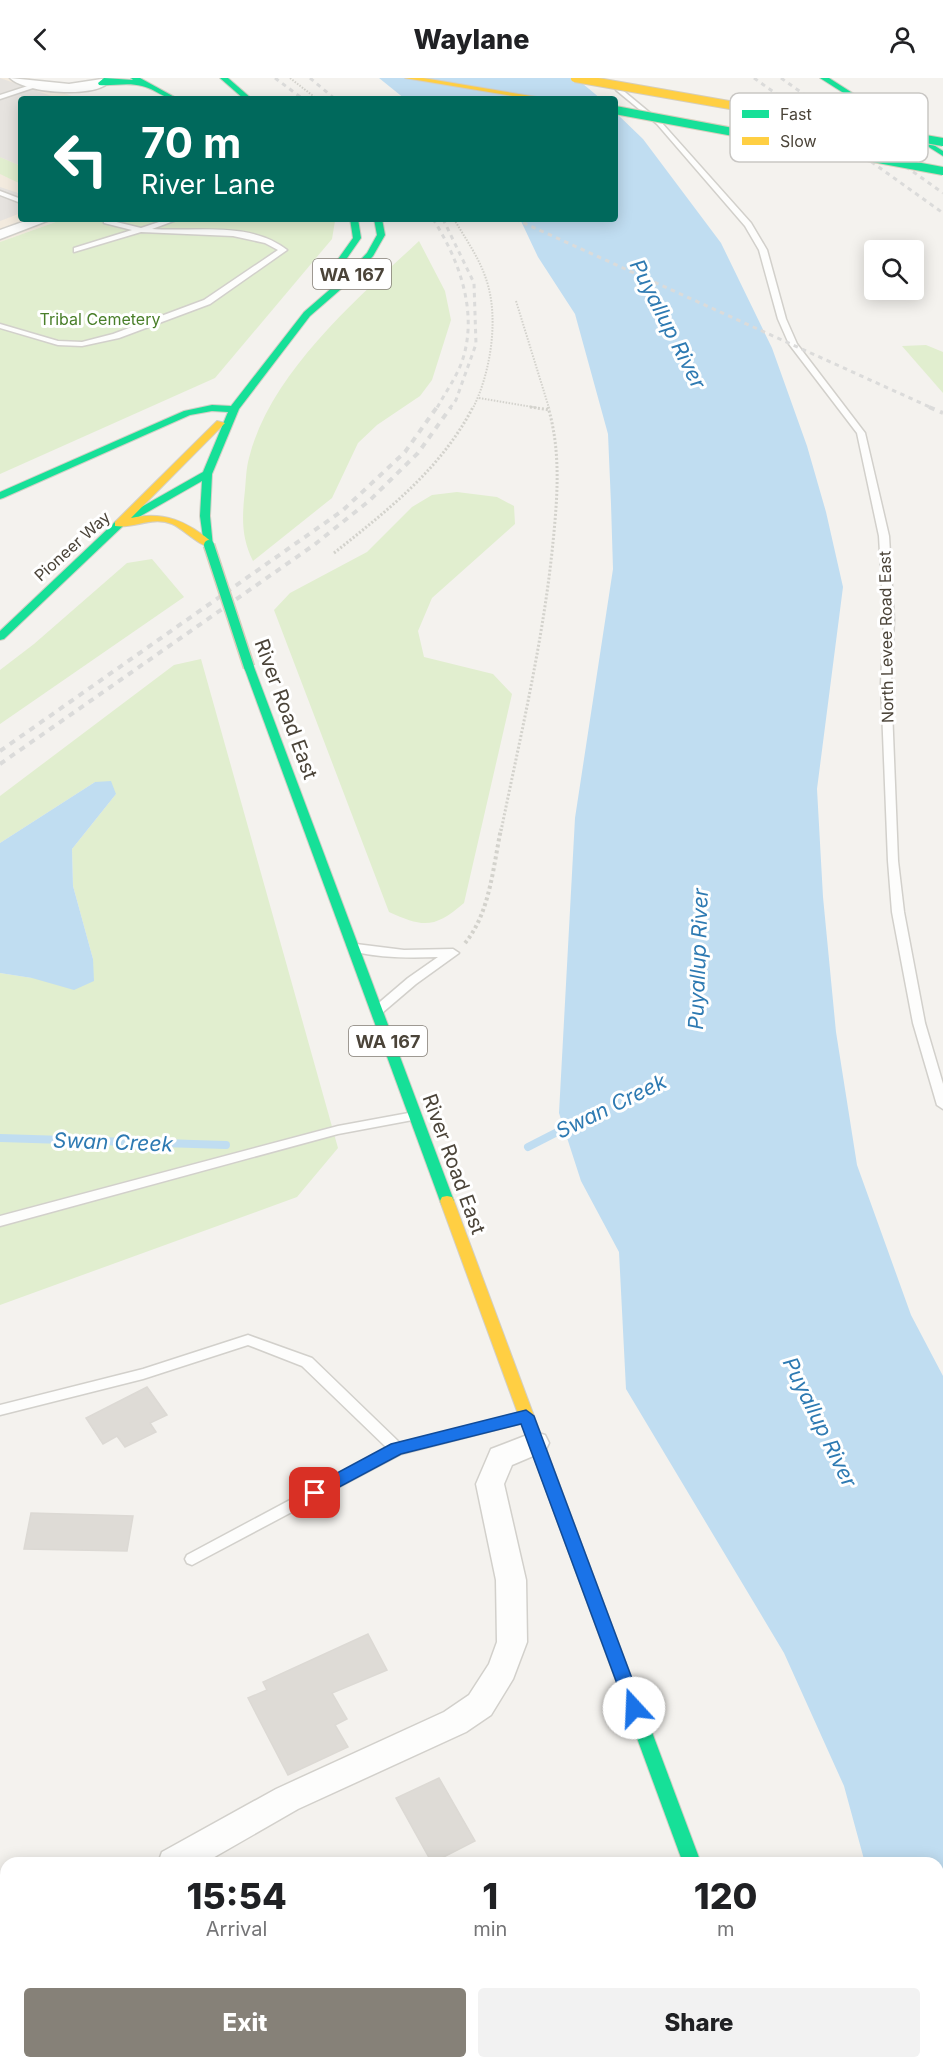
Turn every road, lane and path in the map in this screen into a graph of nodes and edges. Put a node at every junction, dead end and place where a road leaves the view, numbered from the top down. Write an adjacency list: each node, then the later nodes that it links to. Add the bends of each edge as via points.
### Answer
1 (16, 78): 10 (street)
2 (224, 78): 15 (main road)
3 (290, 78): 16 (path)
4 (409, 78): 17 (main road)
5 (575, 78): 19 (main road, bridge)
6 (603, 78): 54 (lane, North Levee Road East, via 659,123 748,225 768,264 782,319 793,344 861,434 884,536 889,620 886,683 898,912 919,1023)
7 (824, 78): 12 (main road)
8 (105, 81): 9 (main road); 11 (street)
9 (141, 81): 14 (main road)
10 (37, 85): 11 (street); 18 (lane)
11 (86, 87): 13 (street)
12 (847, 93)
13 (102, 96)
14 (168, 96)
15 (245, 96)
16 (313, 96)
17 (526, 96)
18 (0, 97)
19 (730, 105)
20 (618, 111): 21 (main road, bridge)
21 (730, 131)
22 (928, 139): 23 (main road, bridge)
23 (943, 142)
24 (928, 144): 25 (main road)
25 (943, 154)
26 (895, 162): 27 (main road, bridge)
27 (943, 171)
28 (0, 193): 29 (lane)
29 (18, 200)
30 (37, 222): 37 (street)
31 (111, 222): 36 (lane)
32 (166, 222): 36 (lane)
33 (355, 222): 40 (main road, WA 167, via 355,243 320,288)
34 (379, 222): 40 (main road, WA 167, via 381,235 370,254)
35 (455, 222): 42 (path, via 488,284 491,353)
36 (142, 230): 38 (lane); 41 (lane, via 267,239 283,250 207,302 116,336 82,344 58,343)
37 (0, 235)
38 (77, 250)
39 (516, 301): 44 (path)
40 (307, 314): 43 (main road, WA 167)
41 (0, 326)
42 (479, 398): 44 (path); 49 (path, via 466,424 417,483)
43 (234, 410): 45 (main road, WA 167); 46 (main road, via 212,408 187,413); 47 (main road)
44 (550, 410): 52 (path, via 558,467 545,619 486,900 475,931)
45 (207, 474): 47 (main road, Pioneer Way); 48 (main road, River Road East / WA 167, via 205,516)
46 (0, 496)
47 (119, 524): 48 (main road, via 142,517 168,517 191,527); 50 (main road, Pioneer Way)
48 (209, 544): 51 (main road, River Road East / WA 167, bridge, via 249,667)
49 (334, 553)
50 (3, 632)
51 (354, 948): 52 (lane, via 395,954); 53 (main road, River Road East / WA 167)
52 (453, 953): 53 (lane)
53 (377, 1011): 55 (main road, River Road East / WA 167)
54 (943, 1105)
55 (416, 1116): 56 (lane, via 338,1130); 58 (main road, River Road East / WA 167)
56 (0, 1221)
57 (0, 1410): 59 (lane, via 143,1374 248,1340 307,1362)
58 (531, 1429): 59 (lane); 61 (street, via 501,1456 490,1484 511,1580 512,1642 502,1670 480,1705 455,1722 287,1799); 62 (main road, River Road East / WA 167)
59 (397, 1449): 60 (lane)
60 (192, 1559)
61 (185, 1857)
62 (690, 1857)

